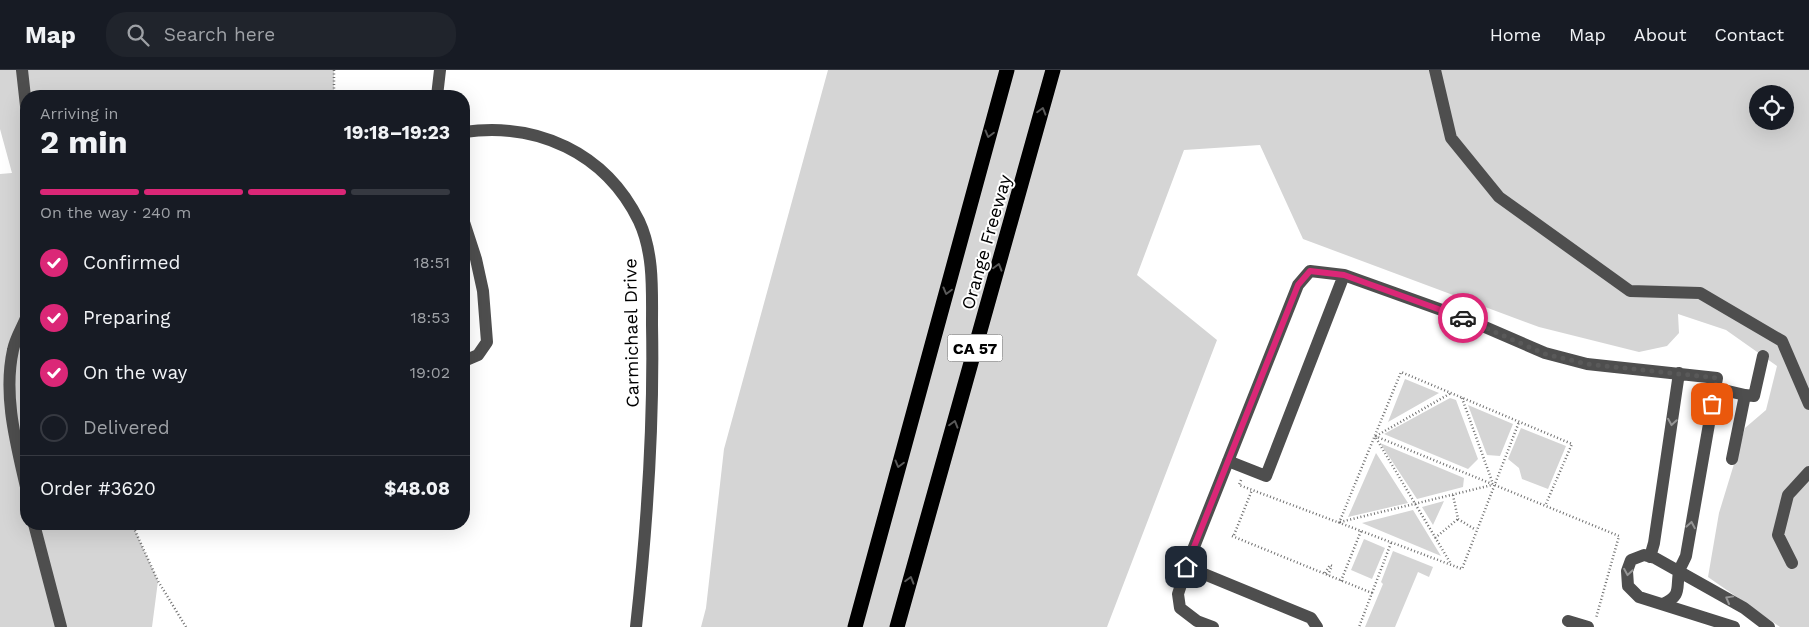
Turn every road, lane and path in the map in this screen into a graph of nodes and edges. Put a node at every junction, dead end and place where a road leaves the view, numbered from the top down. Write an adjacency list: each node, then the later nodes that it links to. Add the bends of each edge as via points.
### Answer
1 (22, 70): 7 (street)
2 (334, 70): 8 (path)
3 (440, 70): 9 (street)
4 (1007, 70): 58 (highway, Orange Freeway / CA 57, one-way to 58)
5 (1054, 70): 59 (highway, Orange Freeway / CA 57, one-way to 5)
6 (1436, 70): 21 (street, via 1451,138 1499,198 1630,291 1700,293 1782,341)
7 (24, 90)
8 (334, 90)
9 (438, 90)
10 (470, 131): 57 (street, Carmichael Drive, via 490,128 516,130 569,146 608,178 634,214 644,237 652,288 652,402)
11 (470, 240): 15 (street, via 483,291 487,342 478,355)
12 (1344, 275): 16 (street, via 1464,318 1545,354 1587,364); 26 (street, via 1310,271 1298,285); 26 (street, via 1266,476)
13 (20, 332): 25 (street, via 13,349 9,386)
14 (1763, 356): 19 (street, via 1754,396)
15 (470, 358)
16 (1680, 374): 17 (street, via 1717,378); 43 (street, one-way to 43)
17 (1715, 388): 19 (street); 47 (street, one-way to 17, via 1686,556)
18 (1451, 394): 20 (path); 23 (path); 23 (path, via 1401,372)
19 (1745, 395): 24 (street)
20 (1462, 398): 22 (path); 29 (path)
21 (1809, 404)
22 (1519, 422): 29 (path); 33 (path, via 1572,444)
23 (1375, 436): 29 (path); 32 (path); 35 (path)
24 (1732, 458)
25 (20, 459)
26 (1228, 461): 46 (street)
27 (1809, 472): 44 (street, via 1788,495 1778,535)
28 (1244, 473): 30 (path, via 1239,485)
29 (1494, 485): 31 (path); 33 (path); 38 (path)
30 (1252, 490): 35 (path); 48 (path, via 1233,534 1326,573 1330,565)
31 (1453, 495): 32 (path); 34 (path)
32 (1415, 504): 35 (path); 41 (path)
33 (1545, 506): 52 (path, via 1619,536)
34 (1458, 519): 38 (path); 41 (path)
35 (1338, 523): 39 (path)
36 (36, 530): 55 (street)
37 (135, 530): 56 (path, via 158,581)
38 (1477, 530): 45 (path, via 1462,570)
39 (1361, 531): 42 (path); 49 (path)
40 (1232, 536): 48 (path)
41 (1435, 538): 45 (path)
42 (1392, 543): 45 (path); 50 (path)
43 (1650, 557): 47 (street); 51 (street, one-way to 51, via 1638,556 1631,560 1627,571 1628,586 1639,597)
44 (1792, 563)
45 (1451, 565)
46 (1186, 567): 54 (street, via 1178,594 1180,608); 60 (street, via 1311,618)
47 (1679, 572): 51 (street, via 1680,586 1676,595); 64 (street, one-way to 47, via 1744,608)
48 (1328, 575): 49 (path)
49 (1341, 581): 50 (path)
50 (1372, 593): 61 (path)
51 (1663, 604): 63 (street)
52 (1597, 616)
53 (1568, 621): 62 (street)
54 (1208, 626)
55 (61, 627)
56 (186, 627)
57 (636, 627)
58 (855, 627)
59 (897, 627)
60 (1317, 627)
61 (1359, 627)
62 (1588, 627)
63 (1734, 627)
64 (1769, 627)

